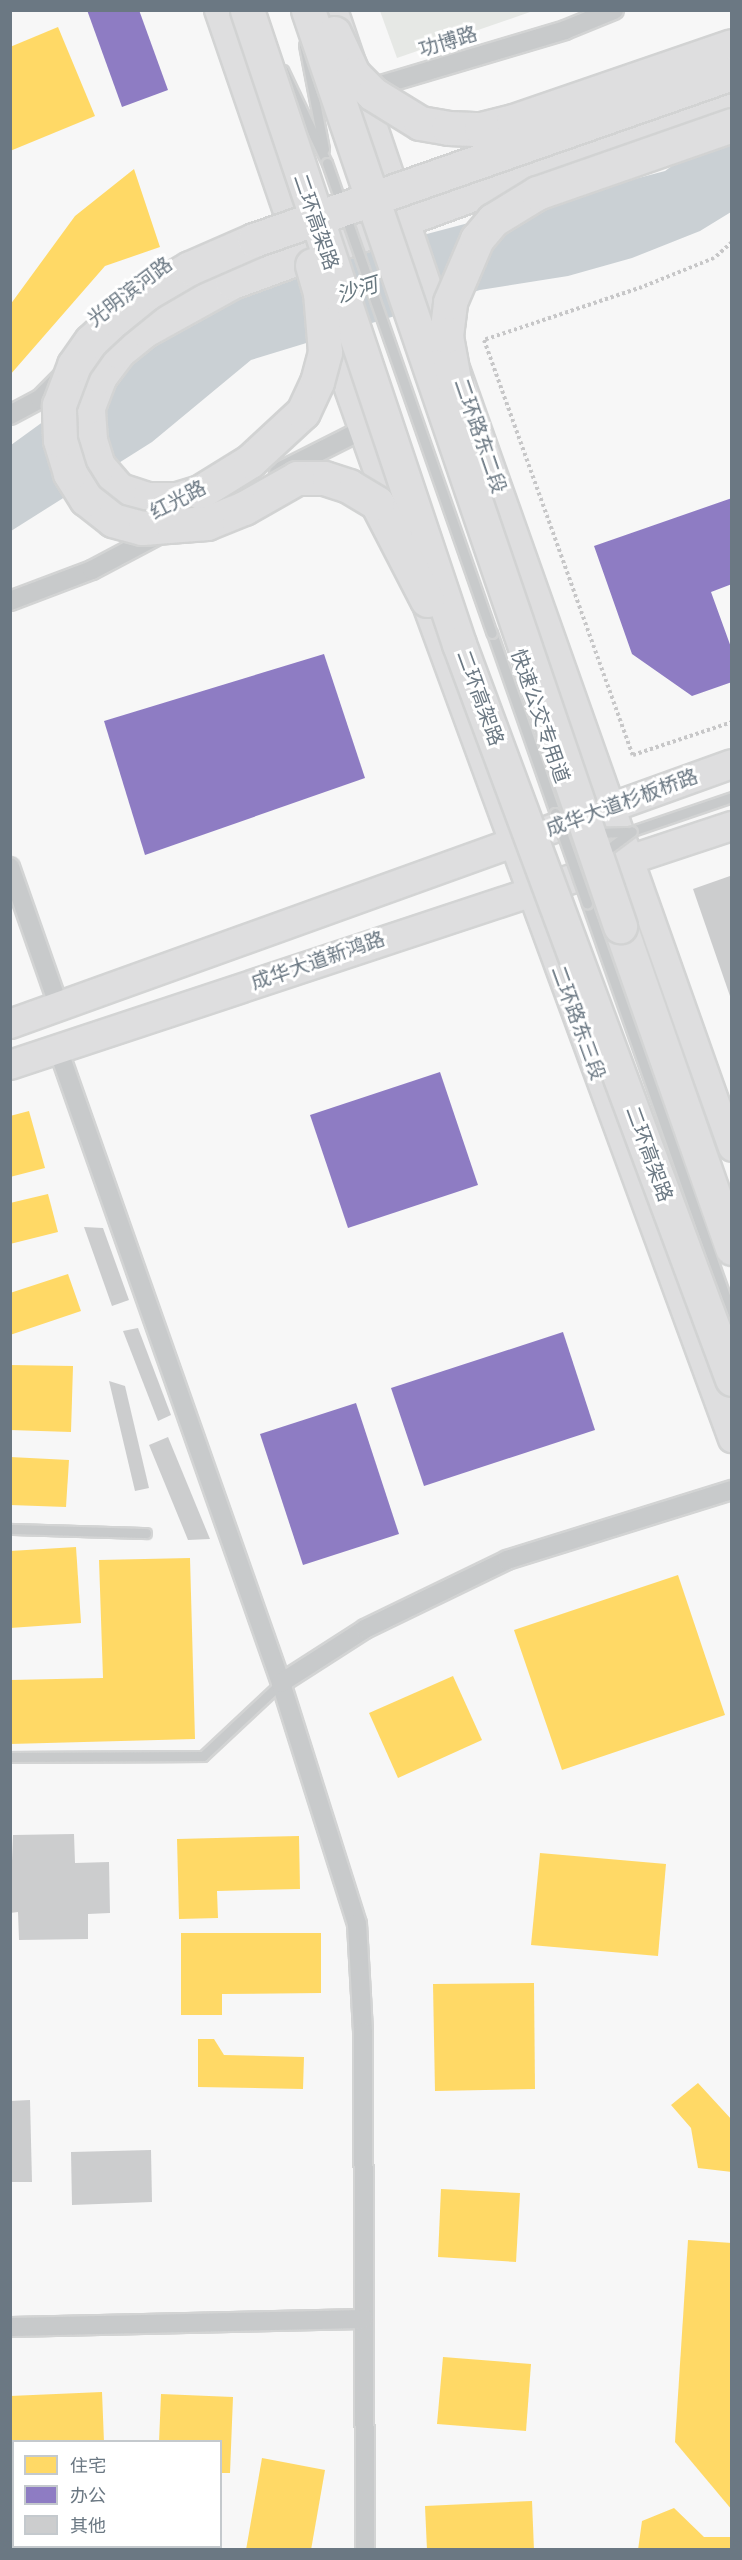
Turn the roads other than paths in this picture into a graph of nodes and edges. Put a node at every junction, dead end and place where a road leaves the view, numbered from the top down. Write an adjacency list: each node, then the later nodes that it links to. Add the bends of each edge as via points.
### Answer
1 (218, 10): 16 (main road)
2 (247, 10): 15 (highway, 二环高架路, bridge)
3 (255, 10): 8 (lane)
4 (297, 10): 7 (lane)
5 (334, 10): 12 (main road, 二环路东二段)
6 (614, 10): 12 (street, 功博路, via 564,30)
7 (309, 19): 9 (highway, bridge, via 373,94 420,123 448,128 481,129 513,121); 15 (lane); 19 (highway, bridge)
8 (269, 41)
9 (732, 46)
10 (279, 61): 15 (lane)
11 (732, 73): 21 (highway, bridge, via 254,240 190,268 115,319 74,365 59,405 60,440 70,473 86,499 113,520 142,528 207,523 244,508 297,478 324,477 349,486 376,503 432,610)
12 (362, 91): 24 (main road, 二环路东二段)
13 (732, 99): 15 (highway, bridge, via 332,246 310,254 299,258 288,262 266,270 232,282 167,316 119,351 100,376 88,407 90,439 98,466 119,490 147,500 177,499 200,492 250,461 303,412 317,382 324,352 320,293 312,263 309,254 306,244)
14 (732, 125): 19 (highway, bridge, via 537,193 493,220 477,239 450,302 446,336)
15 (312, 164): 21 (highway, 二环高架路, bridge); 25 (lane, 快速公交专用道, bridge)
16 (296, 238): 17 (street, 光明滨河路, via 192,274 144,304 40,399); 18 (main road, bridge)
17 (10, 415)
18 (362, 429): 20 (street, 红光路, via 92,570); 28 (main road)
19 (478, 508): 38 (highway, bridge)
20 (10, 601)
21 (459, 644): 40 (highway, 二环高架路, bridge)
22 (732, 764): 24 (main road, 成华大道杉板桥路)
23 (732, 797): 27 (lane)
24 (610, 806): 28 (main road, 成华大道杉板桥路); 29 (main road, 二环路东二段)
25 (555, 813): 27 (lane, bridge, via 575,828 592,832); 32 (lane, 快速公交专用道, bridge)
26 (732, 826): 29 (main road)
27 (632, 831): 32 (lane, bridge, via 603,853 594,867)
28 (513, 843): 31 (main road, 二环路东三段); 33 (main road)
29 (627, 861): 31 (main road, 成华大道新鸿路); 37 (main road)
30 (10, 867): 33 (street)
31 (528, 890): 35 (main road, 成华大道新鸿路); 41 (main road, 二环路东三段)
32 (587, 904): 39 (lane, 快速公交专用道)
33 (59, 1007): 34 (main road)
34 (10, 1024)
35 (58, 1049): 36 (main road, 成华大道新鸿路); 45 (street)
36 (10, 1065)
37 (732, 1148)
38 (732, 1248)
39 (732, 1315)
40 (732, 1379)
41 (732, 1439)
42 (732, 1490): 45 (street, via 507,1560 365,1629)
43 (10, 1529): 44 (lane)
44 (146, 1533)
45 (281, 1683): 46 (lane, via 203,1756); 47 (street, via 357,1924 363,2032)
46 (10, 1757)
47 (364, 2319): 48 (street); 49 (street)
48 (10, 2327)
49 (365, 2550)

